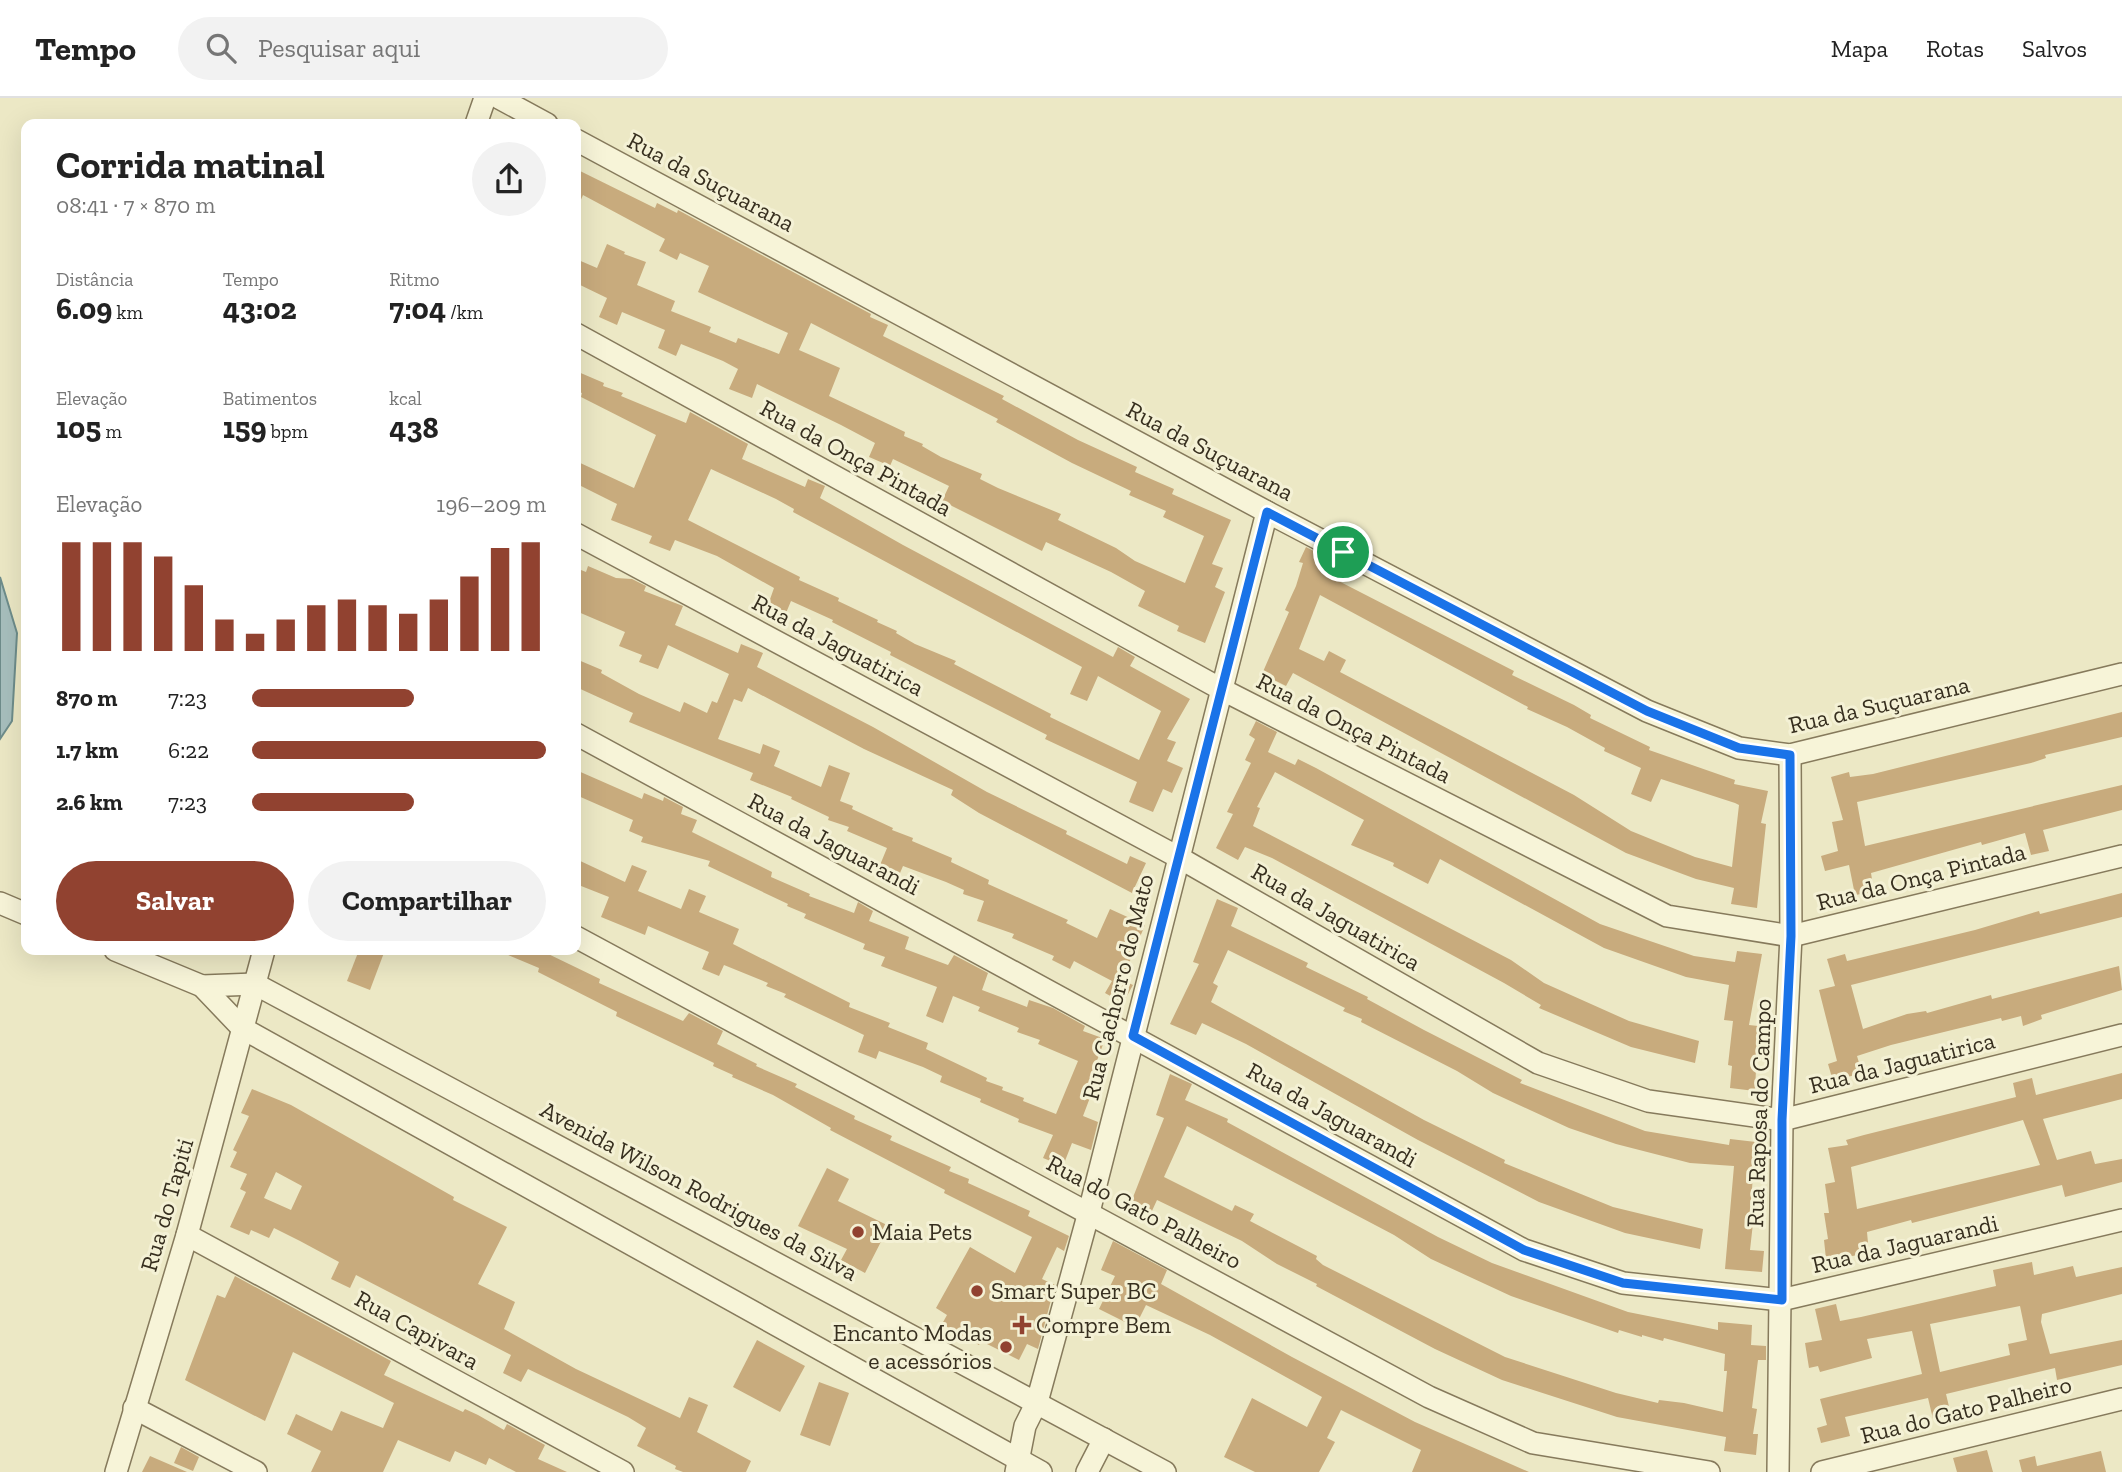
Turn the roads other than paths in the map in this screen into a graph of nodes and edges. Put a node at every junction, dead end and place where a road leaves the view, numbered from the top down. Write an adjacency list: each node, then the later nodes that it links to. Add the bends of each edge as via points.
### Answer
1 (485, 98): 3 (street)
2 (499, 98): 4 (street)
3 (478, 119)
4 (538, 119)
5 (581, 142): 7 (street, Rua da Suçuarana)
6 (581, 337): 10 (street, Rua da Onça Pintada)
7 (1267, 512): 10 (street, Rua Cachorro do Mato); 12 (street, Rua da Suçuarana, via 1647,711 1739,748)
8 (581, 537): 14 (street, Rua da Jaguatirica)
9 (2122, 674): 12 (street, Rua da Suçuarana)
10 (1221, 689): 14 (street, Rua Cachorro do Mato); 17 (street, Rua da Onça Pintada, via 1667,916)
11 (581, 737): 25 (street, Rua da Jaguarandi)
12 (1790, 755): 17 (street, Rua Raposa do Campo)
13 (2122, 856): 17 (street, Rua da Onça Pintada)
14 (1178, 857): 25 (street, Rua Cachorro do Mato); 26 (street, Rua da Jaguatirica, via 1538,1063 1648,1101)
15 (0, 903): 16 (street)
16 (21, 912)
17 (1791, 936): 26 (street, Rua Raposa do Campo)
18 (581, 940): 27 (street, Rua do Gato Palheiro)
19 (127, 955): 22 (street)
20 (263, 955): 21 (street, Rua do Tapiti)
21 (255, 984): 22 (street); 23 (street, Rua do Tapiti); 32 (street, Avenida Wilson Rodrigues da Silva)
22 (202, 986): 23 (street)
23 (242, 1028): 29 (street, Rua do Tapiti); 35 (street)
24 (2122, 1035): 26 (street, Rua da Jaguatirica)
25 (1133, 1036): 27 (street, Rua Cachorro do Mato); 30 (street, Rua da Jaguarandi, via 1524,1250 1623,1283)
26 (1782, 1120): 30 (street, Rua Raposa do Campo)
27 (1089, 1212): 32 (street, Rua Cachorro do Mato); 42 (street, Rua do Gato Palheiro, via 1429,1397 1533,1443)
28 (2122, 1220): 30 (street, Rua da Jaguarandi)
29 (187, 1235): 33 (street, Rua do Tapiti); 38 (street, Rua Capivara)
30 (1782, 1300): 43 (street, Rua Raposa do Campo)
31 (2122, 1399): 44 (street, Rua do Gato Palheiro)
32 (1037, 1402): 34 (street, Avenida Wilson Rodrigues da Silva); 35 (street, Rua Cachorro do Mato, via 1025,1426)
33 (134, 1408): 36 (street, Rua do Tapiti); 37 (street)
34 (1104, 1439): 40 (street); 41 (street, Avenida Wilson Rodrigues da Silva)
35 (1017, 1466): 39 (street)
36 (116, 1472)
37 (256, 1472)
38 (623, 1472)
39 (1041, 1472)
40 (1087, 1472)
41 (1165, 1472)
42 (1709, 1472)
43 (1778, 1472)
44 (1822, 1472)

